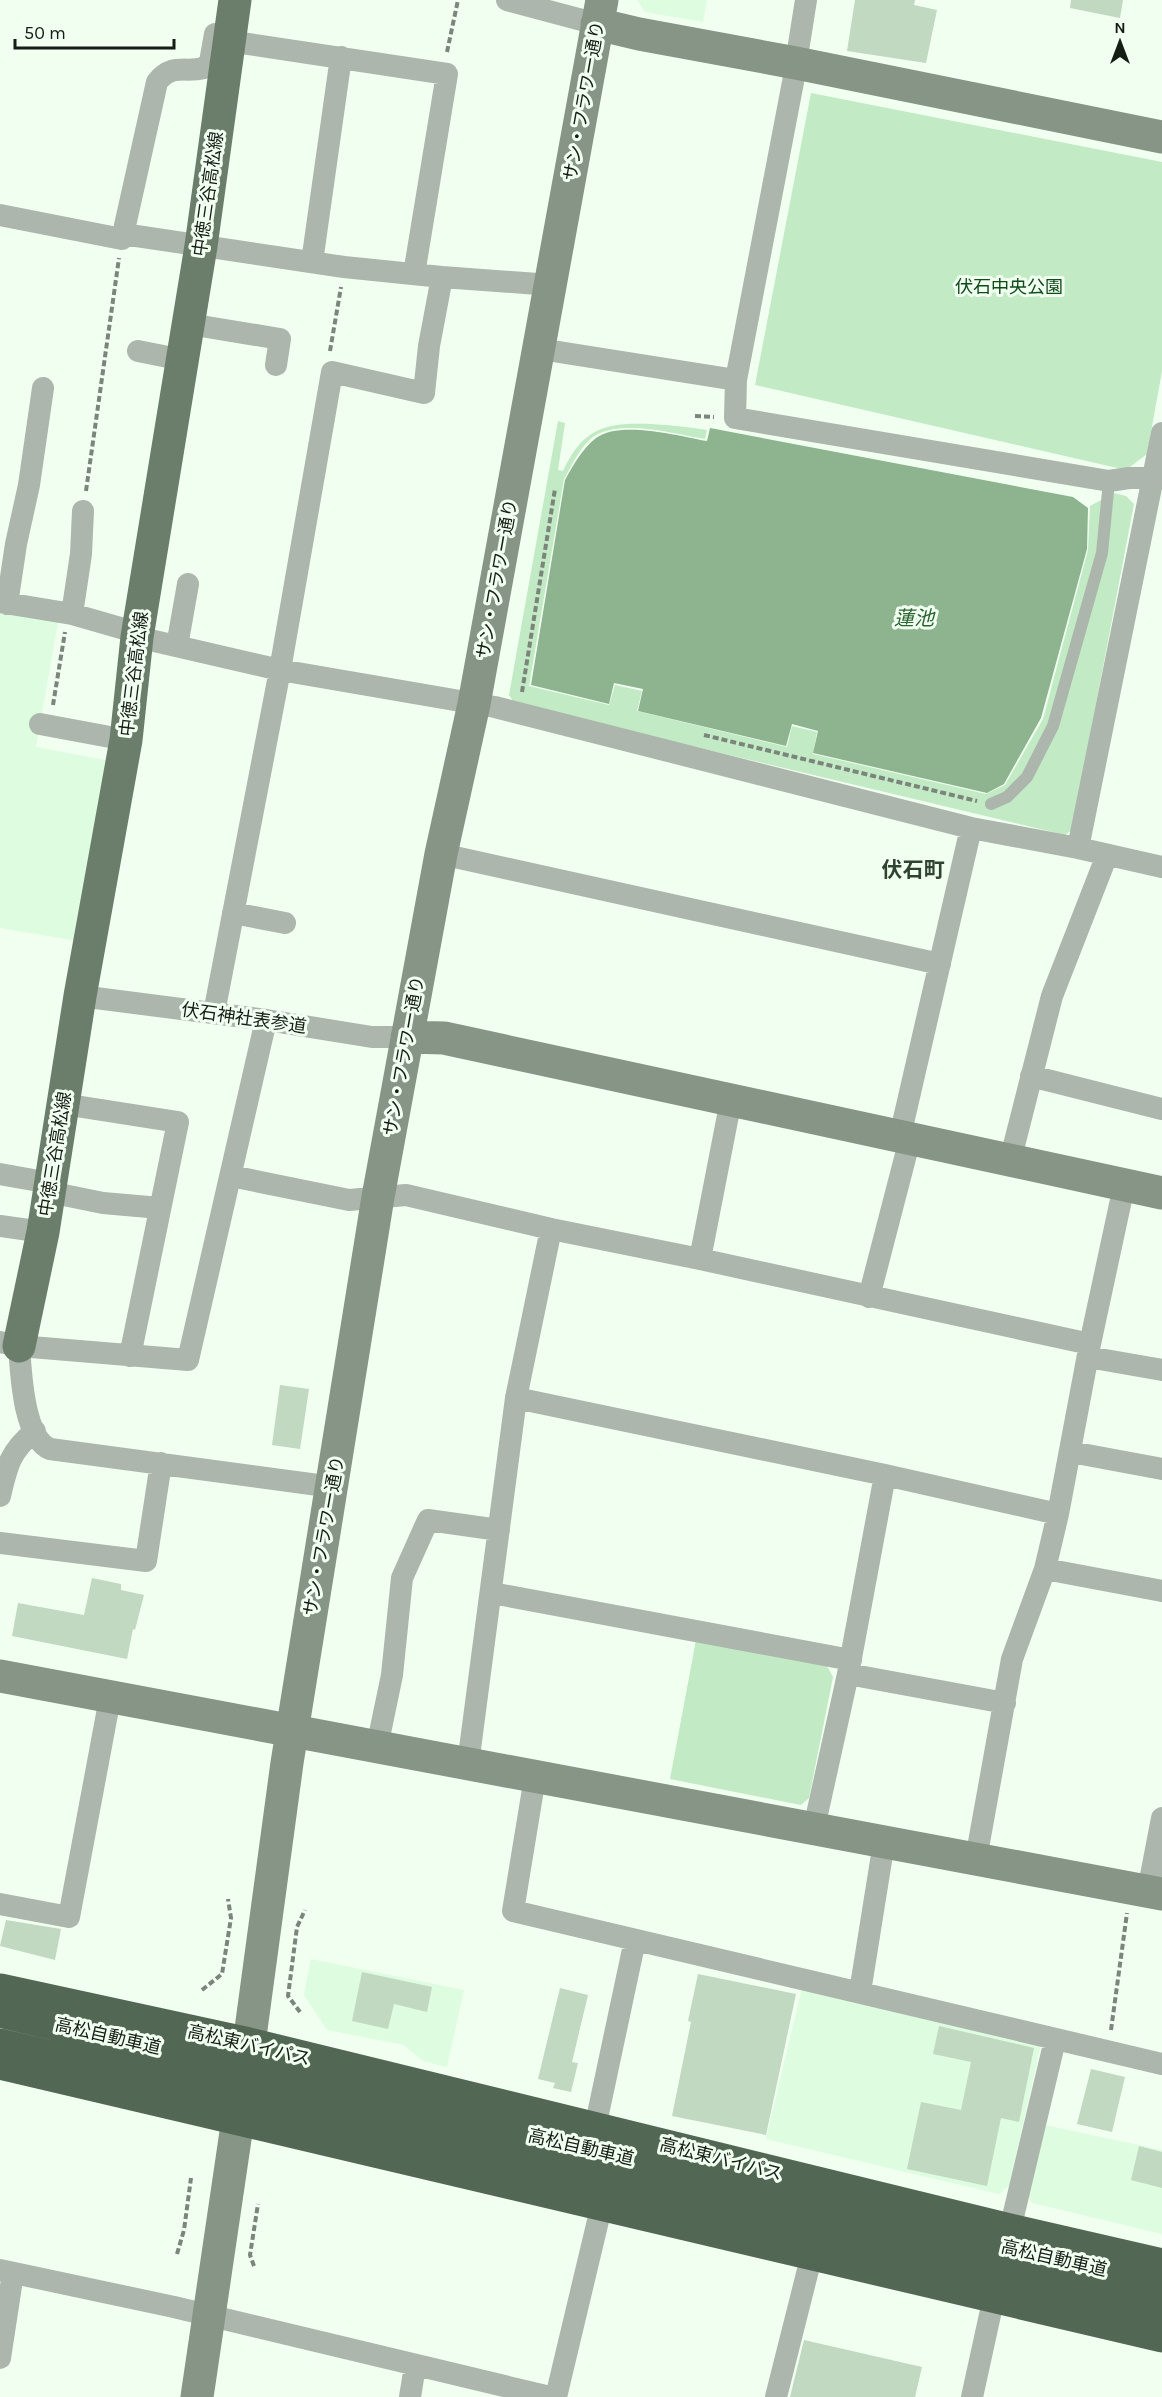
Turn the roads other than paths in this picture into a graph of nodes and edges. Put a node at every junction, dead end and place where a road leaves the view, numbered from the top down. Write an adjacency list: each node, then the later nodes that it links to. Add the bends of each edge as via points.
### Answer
1 (221, 0): 11 (street, via 210,62 198,70 173,69 157,82)
2 (234, 0): 6 (main road, 中徳三谷高松線)
3 (507, 0): 5 (street)
4 (806, 0): 8 (street)
5 (600, 12): 8 (street, via 639,34); 16 (street, サン・フラワー通り)
6 (228, 41): 7 (street); 12 (main road, 中徳三谷高松線)
7 (341, 57): 13 (street); 14 (street, via 447,74)
8 (796, 63): 9 (street); 22 (street)
9 (1162, 137)
10 (0, 215): 11 (street)
11 (122, 237): 12 (street)
12 (201, 246): 13 (street); 17 (main road, 中徳三谷高松線)
13 (312, 262): 14 (street)
14 (414, 274): 15 (street)
15 (442, 277): 16 (street); 33 (street, via 424,393 332,372)
16 (551, 285): 18 (street, サン・フラワー通り)
17 (189, 324): 20 (main road, 中徳三谷高松線); 21 (street, via 280,339)
18 (540, 349): 22 (street); 34 (street, サン・フラワー通り)
19 (138, 351): 20 (street)
20 (183, 360): 31 (main road, 中徳三谷高松線)
21 (276, 365)
22 (736, 380): 26 (street, via 735,417)
23 (43, 388): 29 (street, via 29,484)
24 (1162, 433): 25 (street)
25 (1158, 477): 26 (street); 39 (street)
26 (1109, 481): 37 (lane, via 1102,553 1053,726 1027,777 1007,797)
27 (83, 511): 30 (street, via 81,554)
28 (188, 584): 32 (street)
29 (4, 603): 30 (street)
30 (70, 614): 31 (street)
31 (137, 635): 32 (street); 36 (main road, 中徳三谷高松線)
32 (177, 646): 33 (street)
33 (280, 670): 34 (street); 43 (street)
34 (474, 704): 38 (street); 40 (street, サン・フラワー通り)
35 (45, 725): 36 (street)
36 (126, 740): 46 (main road, 中徳三谷高松線)
37 (991, 804)
38 (971, 828): 39 (street); 45 (street)
39 (1078, 848): 41 (street)
40 (441, 854): 45 (street); 49 (street, サン・フラワー通り)
41 (1107, 855): 42 (street); 50 (street, via 1052,996)
42 (1162, 867)
43 (233, 913): 44 (street); 47 (street)
44 (285, 923)
45 (940, 964): 54 (street)
46 (80, 996): 47 (street, 伏石神社表参道); 52 (main road, 中徳三谷高松線)
47 (214, 1013): 48 (street, 伏石神社表参道)
48 (266, 1020): 49 (street, 伏石神社表参道, via 372,1037); 57 (street)
49 (407, 1037): 51 (street, via 444,1038); 61 (street, サン・フラワー通り)
50 (1031, 1076): 53 (street); 55 (street)
51 (731, 1100): 54 (street); 66 (street)
52 (63, 1104): 59 (main road, 中徳三谷高松線); 62 (street, via 178,1122)
53 (1162, 1108)
54 (905, 1137): 55 (street); 67 (street)
55 (1010, 1161): 58 (street)
56 (0, 1174): 59 (street)
57 (231, 1176): 61 (street, via 349,1200); 70 (street, via 188,1360)
58 (1124, 1186): 60 (street); 69 (street)
59 (50, 1187): 62 (street, via 103,1203); 65 (main road, 中徳三谷高松線)
60 (1162, 1193)
61 (378, 1197): 64 (street, via 406,1195); 78 (street, サン・フラワー通り)
62 (160, 1208): 70 (street)
63 (0, 1226): 65 (street)
64 (551, 1229): 66 (street); 72 (street)
65 (42, 1232): 68 (main road, 中徳三谷高松線)
66 (700, 1259): 67 (street)
67 (870, 1297): 69 (street)
68 (10, 1344): 70 (street); 73 (street)
69 (1089, 1351): 71 (street); 74 (street)
70 (130, 1356)
71 (1162, 1370)
72 (516, 1398): 77 (street); 81 (street)
73 (35, 1431): 75 (street, via 39,1442 50,1449); 79 (street, via 8,1463)
74 (1071, 1452): 76 (street); 80 (street)
75 (161, 1463): 78 (street); 82 (street, via 146,1561)
76 (1162, 1469)
77 (885, 1475): 80 (street); 86 (street)
78 (333, 1487): 90 (street, サン・フラワー通り)
79 (0, 1496)
80 (1058, 1514): 83 (street)
81 (499, 1530): 85 (street); 91 (street, via 428,1520 402,1578 392,1675)
82 (0, 1543)
83 (1045, 1569): 84 (street); 89 (street, via 1012,1659)
84 (1162, 1591)
85 (492, 1593): 86 (street); 92 (street)
86 (850, 1667): 89 (street); 95 (street)
87 (0, 1676): 88 (street)
88 (110, 1698): 90 (street); 99 (street, via 69,1917)
89 (1005, 1703): 97 (street)
90 (292, 1731): 91 (street); 105 (street, サン・フラワー通り)
91 (377, 1747): 92 (street)
92 (468, 1764): 93 (street)
93 (535, 1777): 95 (street); 100 (street, via 513,1911)
94 (1162, 1818): 98 (street)
95 (814, 1828): 96 (street)
96 (885, 1842): 97 (street); 102 (street)
97 (976, 1859): 98 (street)
98 (1147, 1891)
99 (0, 1904)
100 (635, 1940): 102 (street); 110 (street)
101 (0, 1990): 105 (highway, 高松東バイパス)
102 (860, 1992): 104 (street)
103 (0, 2011): 116 (highway, 高松自動車道, bridge)
104 (1055, 2040): 108 (street); 112 (street)
105 (249, 2044): 109 (street, サン・フラワー通り); 110 (highway, 高松東バイパス)
106 (0, 2045): 119 (highway, 高松自動車道, bridge)
107 (0, 2063): 109 (highway)
108 (1162, 2064)
109 (237, 2118): 111 (highway); 118 (street, サン・フラワー通り)
110 (595, 2128): 112 (highway, 高松東バイパス)
111 (602, 2204): 113 (highway); 126 (street)
112 (1010, 2230): 114 (highway, 高松東バイパス); 117 (street)
113 (812, 2254): 117 (highway); 127 (street)
114 (1162, 2265)
115 (6, 2271): 118 (street); 121 (street)
116 (1162, 2284)
117 (994, 2297): 120 (highway); 128 (street)
118 (208, 2315): 122 (street); 123 (street, サン・フラワー通り)
119 (1162, 2316)
120 (1162, 2337)
121 (0, 2358)
122 (415, 2366): 124 (street); 125 (street)
123 (197, 2397)
124 (410, 2397)
125 (550, 2397)
126 (556, 2397)
127 (776, 2397)
128 (972, 2397)

